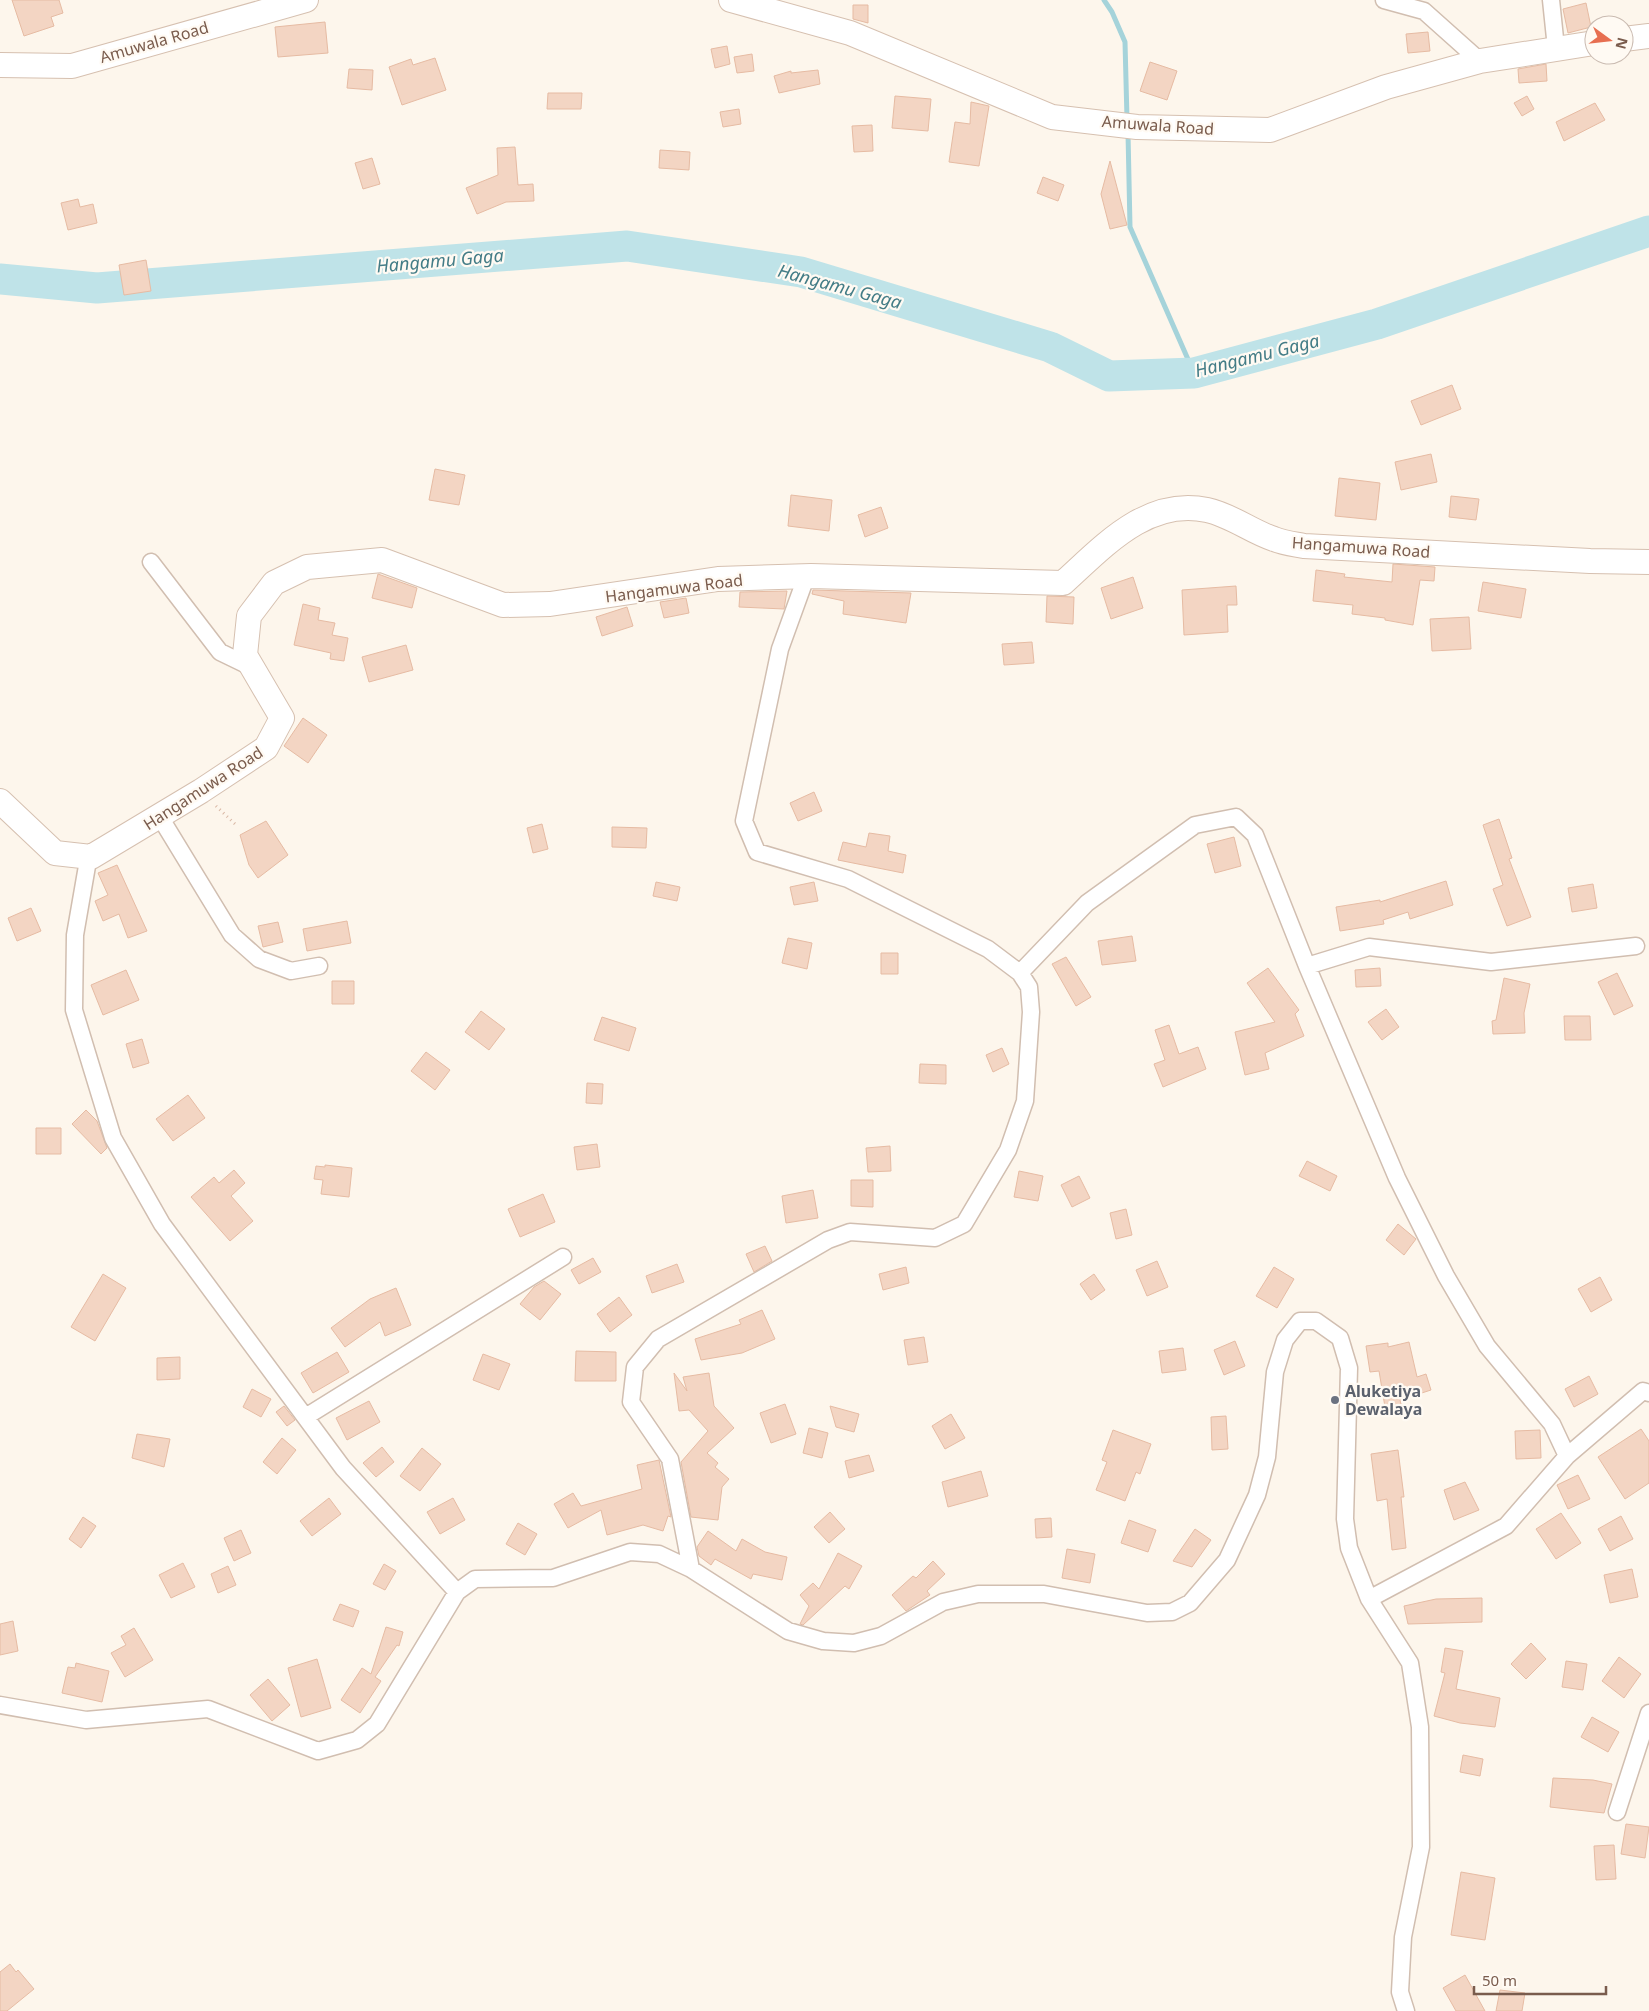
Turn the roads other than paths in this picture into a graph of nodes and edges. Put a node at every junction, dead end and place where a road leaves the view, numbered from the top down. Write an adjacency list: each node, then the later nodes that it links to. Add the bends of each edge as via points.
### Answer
1 (306, 0): 5 (street, Amuwala Road)
2 (731, 0): 10 (street, Amuwala Road, via 850,33 1052,117 1137,127 1270,130 1386,87)
3 (1384, 0): 10 (street, via 1424,11)
4 (1552, 0): 9 (street)
5 (273, 4): 11 (street, Amuwala Road, via 72,66)
6 (1649, 36): 7 (street)
7 (1634, 38)
8 (1584, 44): 9 (street, Amuwala Road)
9 (1556, 48): 10 (street, Amuwala Road)
10 (1480, 61)
11 (0, 65)
12 (151, 562): 15 (street, via 220,652)
13 (1649, 562): 14 (street, Hangamuwa Road, via 1590,562 1304,546 1274,540 1208,510 1179,508 1147,516 1118,534 1063,583)
14 (811, 576): 15 (street, Hangamuwa Road, via 718,579 550,604 503,605 382,560 307,567 274,583 249,616 245,656); 22 (street, via 805,580 780,649 744,822 757,852 848,880 988,949)
15 (251, 667): 17 (street, Hangamuwa Road, via 282,718 266,748)
16 (0, 801): 18 (street, via 56,853)
17 (160, 817): 18 (street, Hangamuwa Road); 20 (street, via 232,935 259,959 291,971)
18 (91, 857): 25 (street, via 75,935 74,1010 113,1138 162,1224)
19 (1636, 946): 21 (street, via 1491,962 1368,947)
20 (319, 966)
21 (1307, 966): 22 (street, via 1255,835 1236,817 1195,825 1095,897); 26 (street, via 1397,1178 1446,1276 1486,1346 1552,1424)
22 (1020, 973): 27 (street, via 1029,987 1031,1012 1025,1102 1008,1150 964,1224 935,1238 850,1232 828,1240 658,1339 635,1367 632,1402 670,1459)
23 (563, 1257): 25 (street)
24 (1649, 1393): 26 (street, via 1643,1391)
25 (307, 1416): 28 (street, via 343,1468)
26 (1568, 1456): 29 (street, via 1506,1526)
27 (691, 1569): 28 (street, via 658,1554 630,1552 553,1578 475,1579); 29 (street, via 788,1631 823,1641 854,1644 881,1636 943,1602 978,1594 1044,1594 1147,1613 1172,1612 1190,1603 1227,1560 1257,1495 1267,1458 1275,1372 1285,1340 1300,1321 1316,1321 1340,1338 1349,1368 1345,1519 1349,1548)
28 (457, 1592): 30 (street, via 377,1724 357,1740 318,1751 208,1709 86,1720)
29 (1369, 1599): 33 (street, via 1410,1663 1420,1727 1421,1847 1404,1936 1400,1992)
30 (0, 1705)
31 (1649, 1713): 32 (street)
32 (1617, 1812)
33 (1406, 2011)

